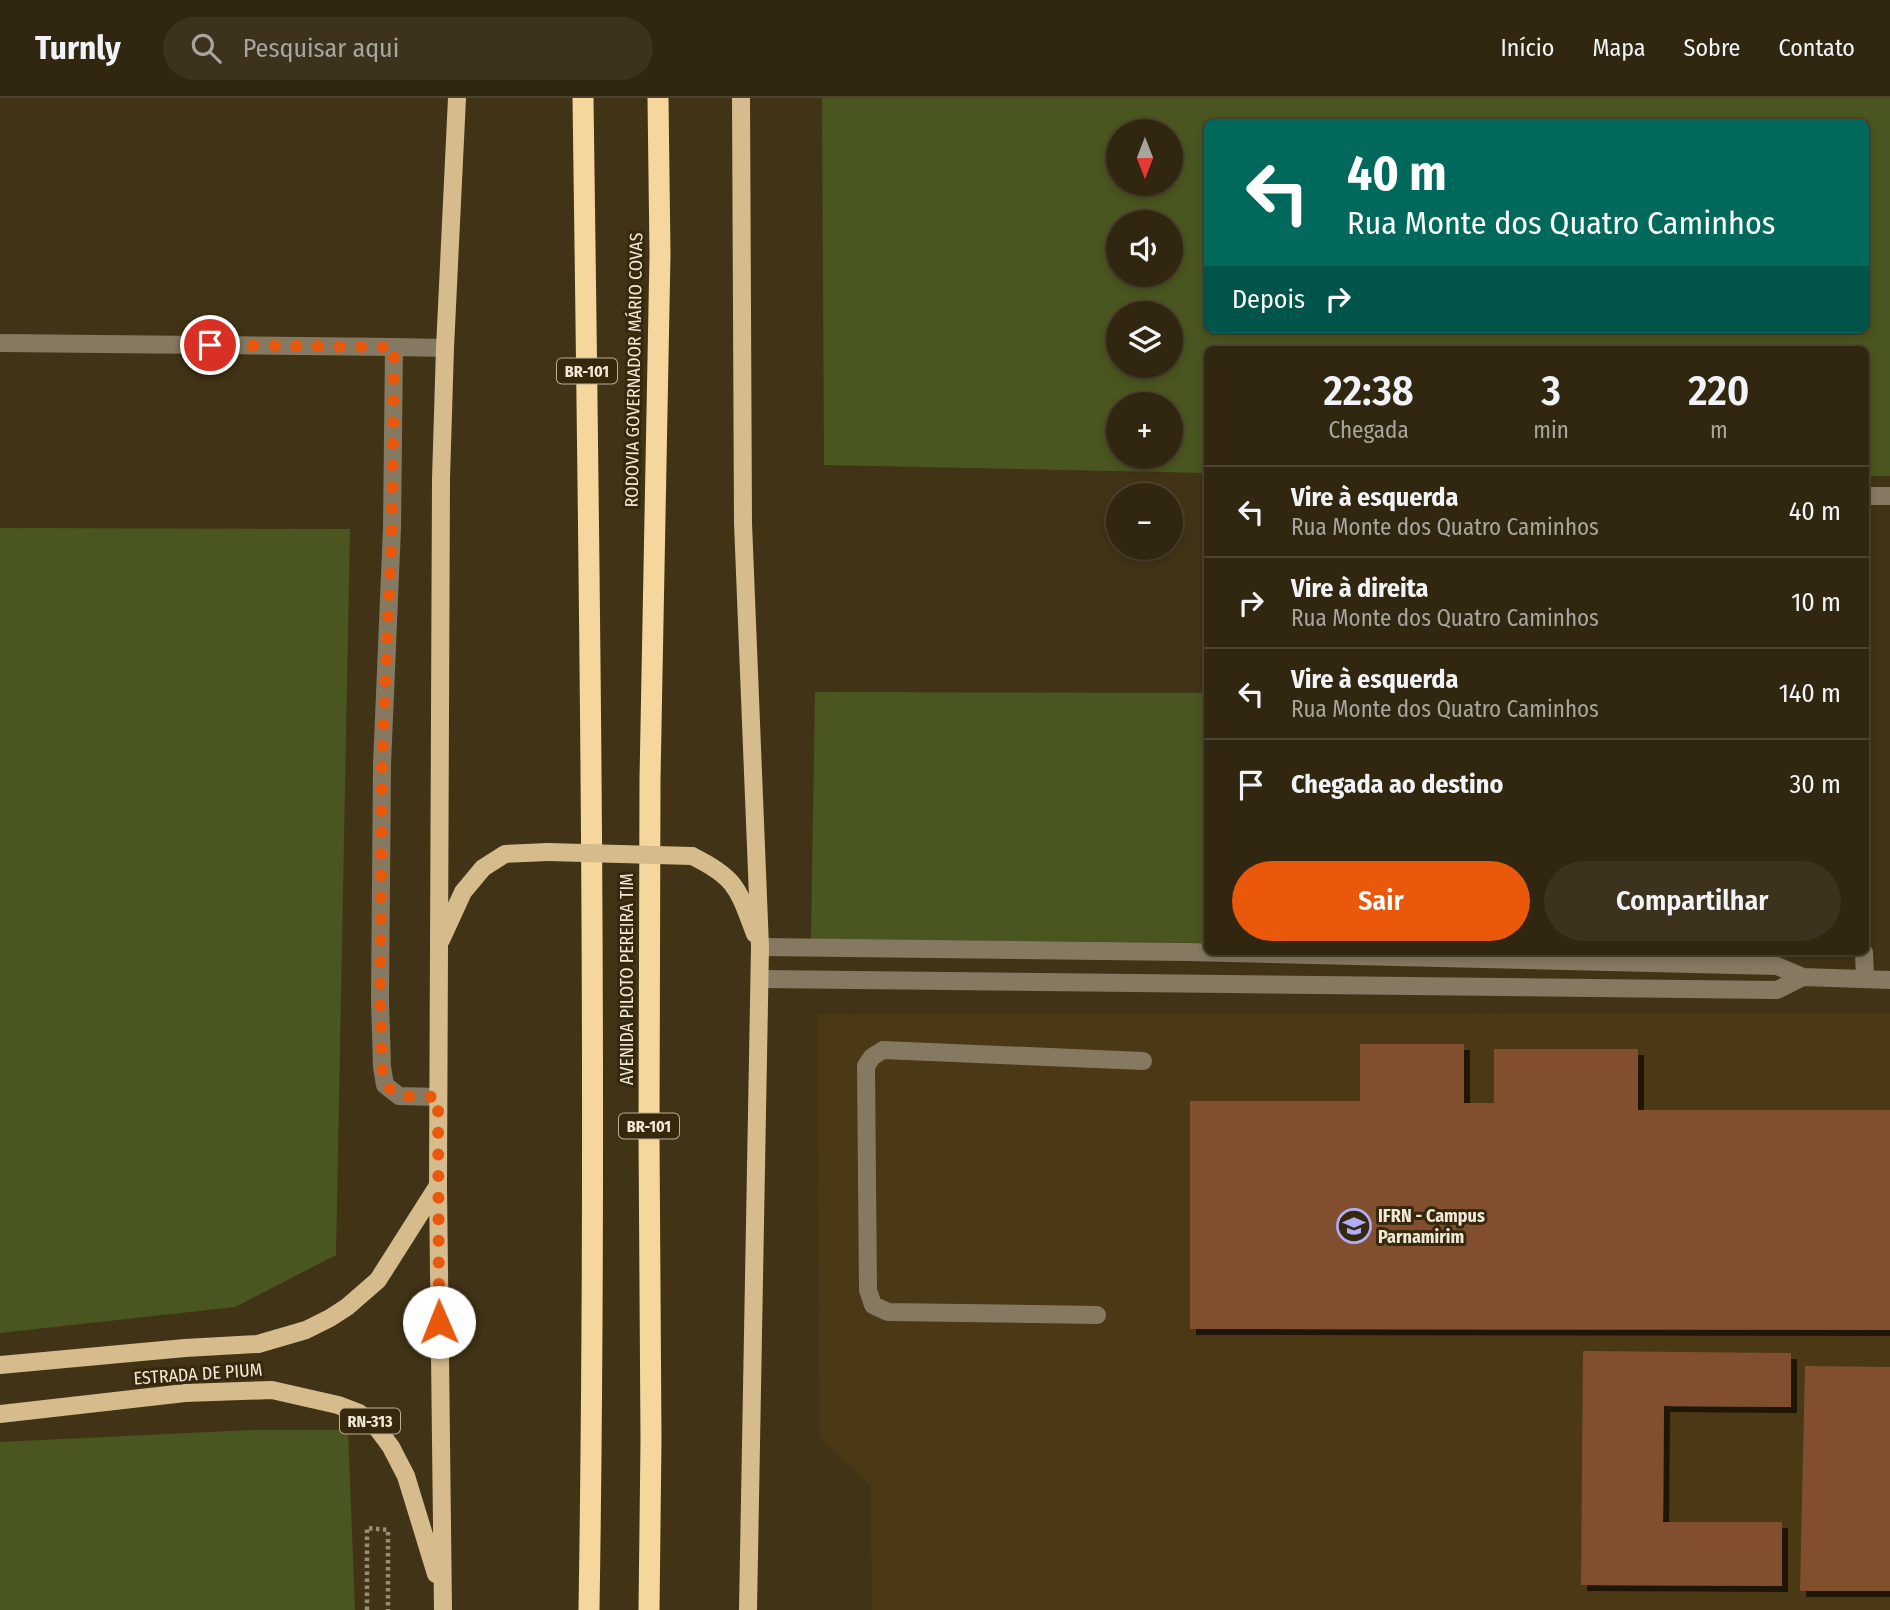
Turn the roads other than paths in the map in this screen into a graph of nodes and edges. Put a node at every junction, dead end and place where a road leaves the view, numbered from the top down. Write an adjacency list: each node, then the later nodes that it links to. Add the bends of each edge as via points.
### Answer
1 (457, 98): 7 (main road)
2 (583, 98): 29 (highway, AVENIDA PILOTO PEREIRA TIM / BR-101, via 591,643)
3 (659, 98): 10 (highway, RODOVIA GOVERNADOR MÁRIO COVAS / BR-101)
4 (741, 98): 12 (main road, via 743,523)
5 (0, 343): 6 (street)
6 (394, 347): 7 (street); 23 (street, via 382,765 382,1068 385,1085 399,1096)
7 (445, 348): 11 (main road)
8 (1869, 496): 9 (street)
9 (1890, 496)
10 (651, 642): 30 (highway, AVENIDA PILOTO PEREIRA TIM / BR-101)
11 (438, 946): 12 (main road, bridge, via 463,892 483,868 505,854 548,852 692,856 723,873 739,891); 23 (main road)
12 (760, 947): 13 (street); 18 (main road)
13 (1188, 952): 14 (street); 21 (street)
14 (1204, 952)
15 (1314, 955): 17 (street, via 1777,966)
16 (1864, 955): 19 (street)
17 (1803, 977): 19 (street); 21 (street, via 1777,990)
18 (760, 979): 21 (street); 31 (main road)
19 (1865, 979): 20 (street)
20 (1890, 980)
21 (1189, 982)
22 (1143, 1061): 25 (street, via 883,1050 866,1066 867,1290 873,1305 888,1312)
23 (438, 1097): 24 (main road)
24 (438, 1186): 26 (main road, ESTRADA DE PIUM, via 378,1280 330,1318 306,1330 258,1344); 28 (main road)
25 (1097, 1315)
26 (0, 1365)
27 (0, 1414): 28 (main road, ESTRADA DE PIUM / RN-313, via 185,1393 272,1390 359,1413 374,1423 406,1476)
28 (443, 1603)
29 (589, 1610)
30 (649, 1610)
31 (748, 1610)

